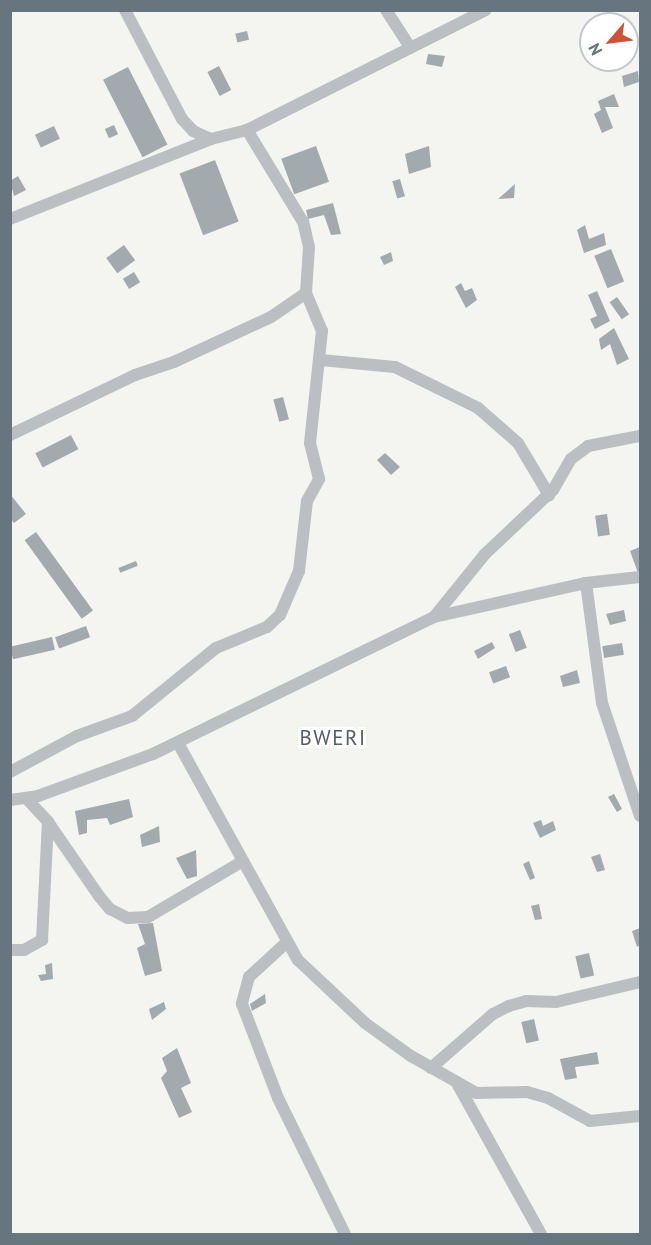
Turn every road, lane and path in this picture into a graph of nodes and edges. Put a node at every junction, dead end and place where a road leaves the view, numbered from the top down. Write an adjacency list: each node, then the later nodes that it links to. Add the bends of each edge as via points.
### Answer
1 (125, 10): 6 (street, via 182,119 193,131)
2 (386, 10): 4 (street)
3 (486, 10): 4 (street)
4 (410, 47): 5 (street)
5 (247, 130): 6 (street); 8 (street, via 303,222 310,267)
6 (211, 140): 7 (street)
7 (10, 219)
8 (306, 293): 9 (street, via 322,331); 10 (street, via 271,317 174,362 135,375)
9 (321, 360): 12 (street, via 394,367 478,408 518,443); 17 (street, via 310,443 319,479 307,501 298,571 280,615 267,627 216,648 132,716 77,736)
10 (10, 435)
11 (640, 436): 12 (street, via 588,446 578,453)
12 (549, 495): 15 (street, via 485,554)
13 (640, 577): 14 (street)
14 (586, 583): 15 (street); 20 (street, via 602,703)
15 (434, 617): 16 (street)
16 (178, 743): 18 (street, via 101,775); 22 (street)
17 (10, 772)
18 (26, 798): 19 (street); 21 (street)
19 (10, 800)
20 (640, 816)
21 (48, 822): 22 (street, via 99,896 111,909 128,918 148,917); 24 (street, via 42,940 24,950)
22 (243, 861): 23 (street)
23 (287, 942): 26 (street, via 308,972 365,1023); 29 (street, via 249,977 242,1004 278,1098)
24 (10, 950)
25 (640, 982): 26 (street, via 556,1002 526,1001 509,1006 493,1014)
26 (431, 1068): 27 (street)
27 (458, 1085): 28 (street, via 476,1093 527,1092 548,1098 590,1121); 30 (street)
28 (640, 1116)
29 (345, 1234)
30 (541, 1234)

